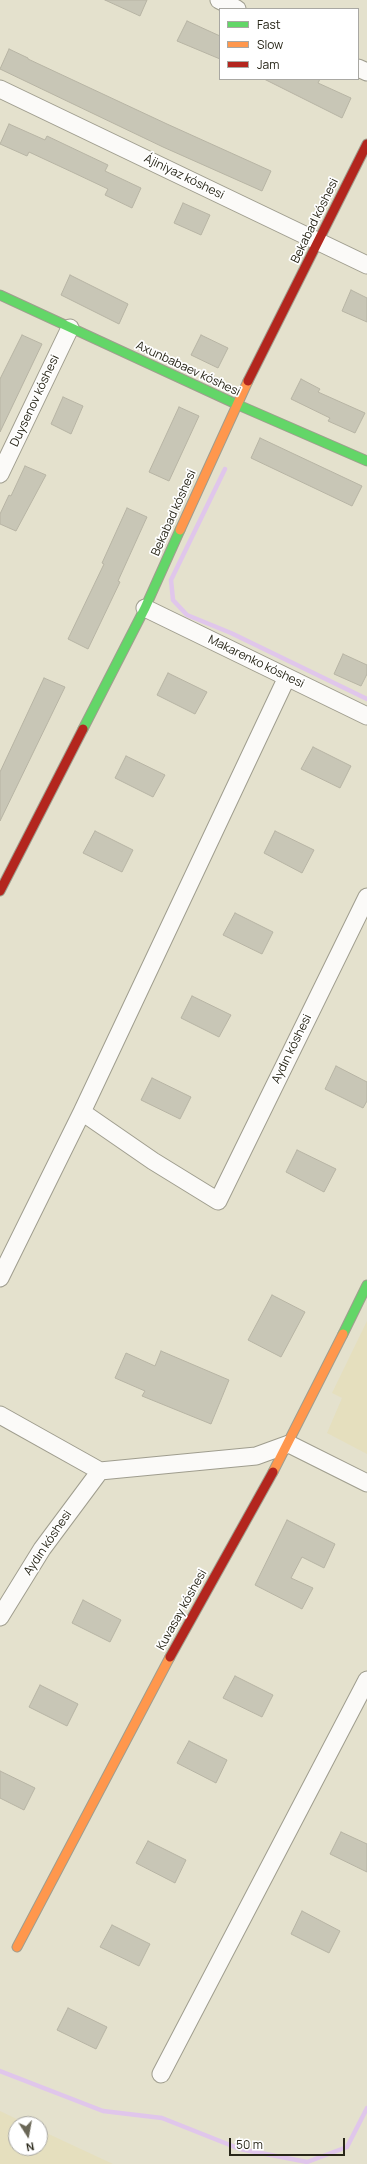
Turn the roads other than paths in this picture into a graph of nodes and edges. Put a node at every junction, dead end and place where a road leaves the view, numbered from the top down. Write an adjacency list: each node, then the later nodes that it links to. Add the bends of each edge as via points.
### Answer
1 (219, 0): 2 (street)
2 (235, 8)
3 (0, 89): 5 (street, Ájiniyaz kóshesi)
4 (367, 144): 5 (street, Bekabad kóshesi)
5 (319, 242): 6 (street, Ájiniyaz kóshesi); 9 (street, Bekabad kóshesi)
6 (367, 265)
7 (0, 295): 8 (street, Axunbabaev kóshesi)
8 (70, 328): 9 (street, Axunbabaev kóshesi); 11 (street, Duysenov kóshesi)
9 (236, 404): 10 (street, Axunbabaev kóshesi); 12 (street, Bekabad kóshesi)
10 (367, 461)
11 (0, 474)
12 (145, 608): 13 (street, Makarenko kóshesi); 15 (street, Bekabad kóshesi)
13 (287, 677): 14 (street, Makarenko kóshesi); 17 (street)
14 (367, 716)
15 (2, 883)
16 (367, 897): 17 (street, Aydın kóshesi, via 218,1201 153,1161)
17 (82, 1112): 18 (street)
18 (0, 1278)
19 (367, 1285): 21 (street, Kuvasay kóshesi)
20 (0, 1415): 22 (street)
21 (289, 1444): 22 (street, via 256,1456); 23 (street); 26 (street, Kuvasay kóshesi, via 150,1693)
22 (100, 1471): 24 (street, Aydın kóshesi, via 42,1549)
23 (367, 1483)
24 (0, 1617)
25 (367, 1680): 27 (street)
26 (17, 1947)
27 (161, 2074)

